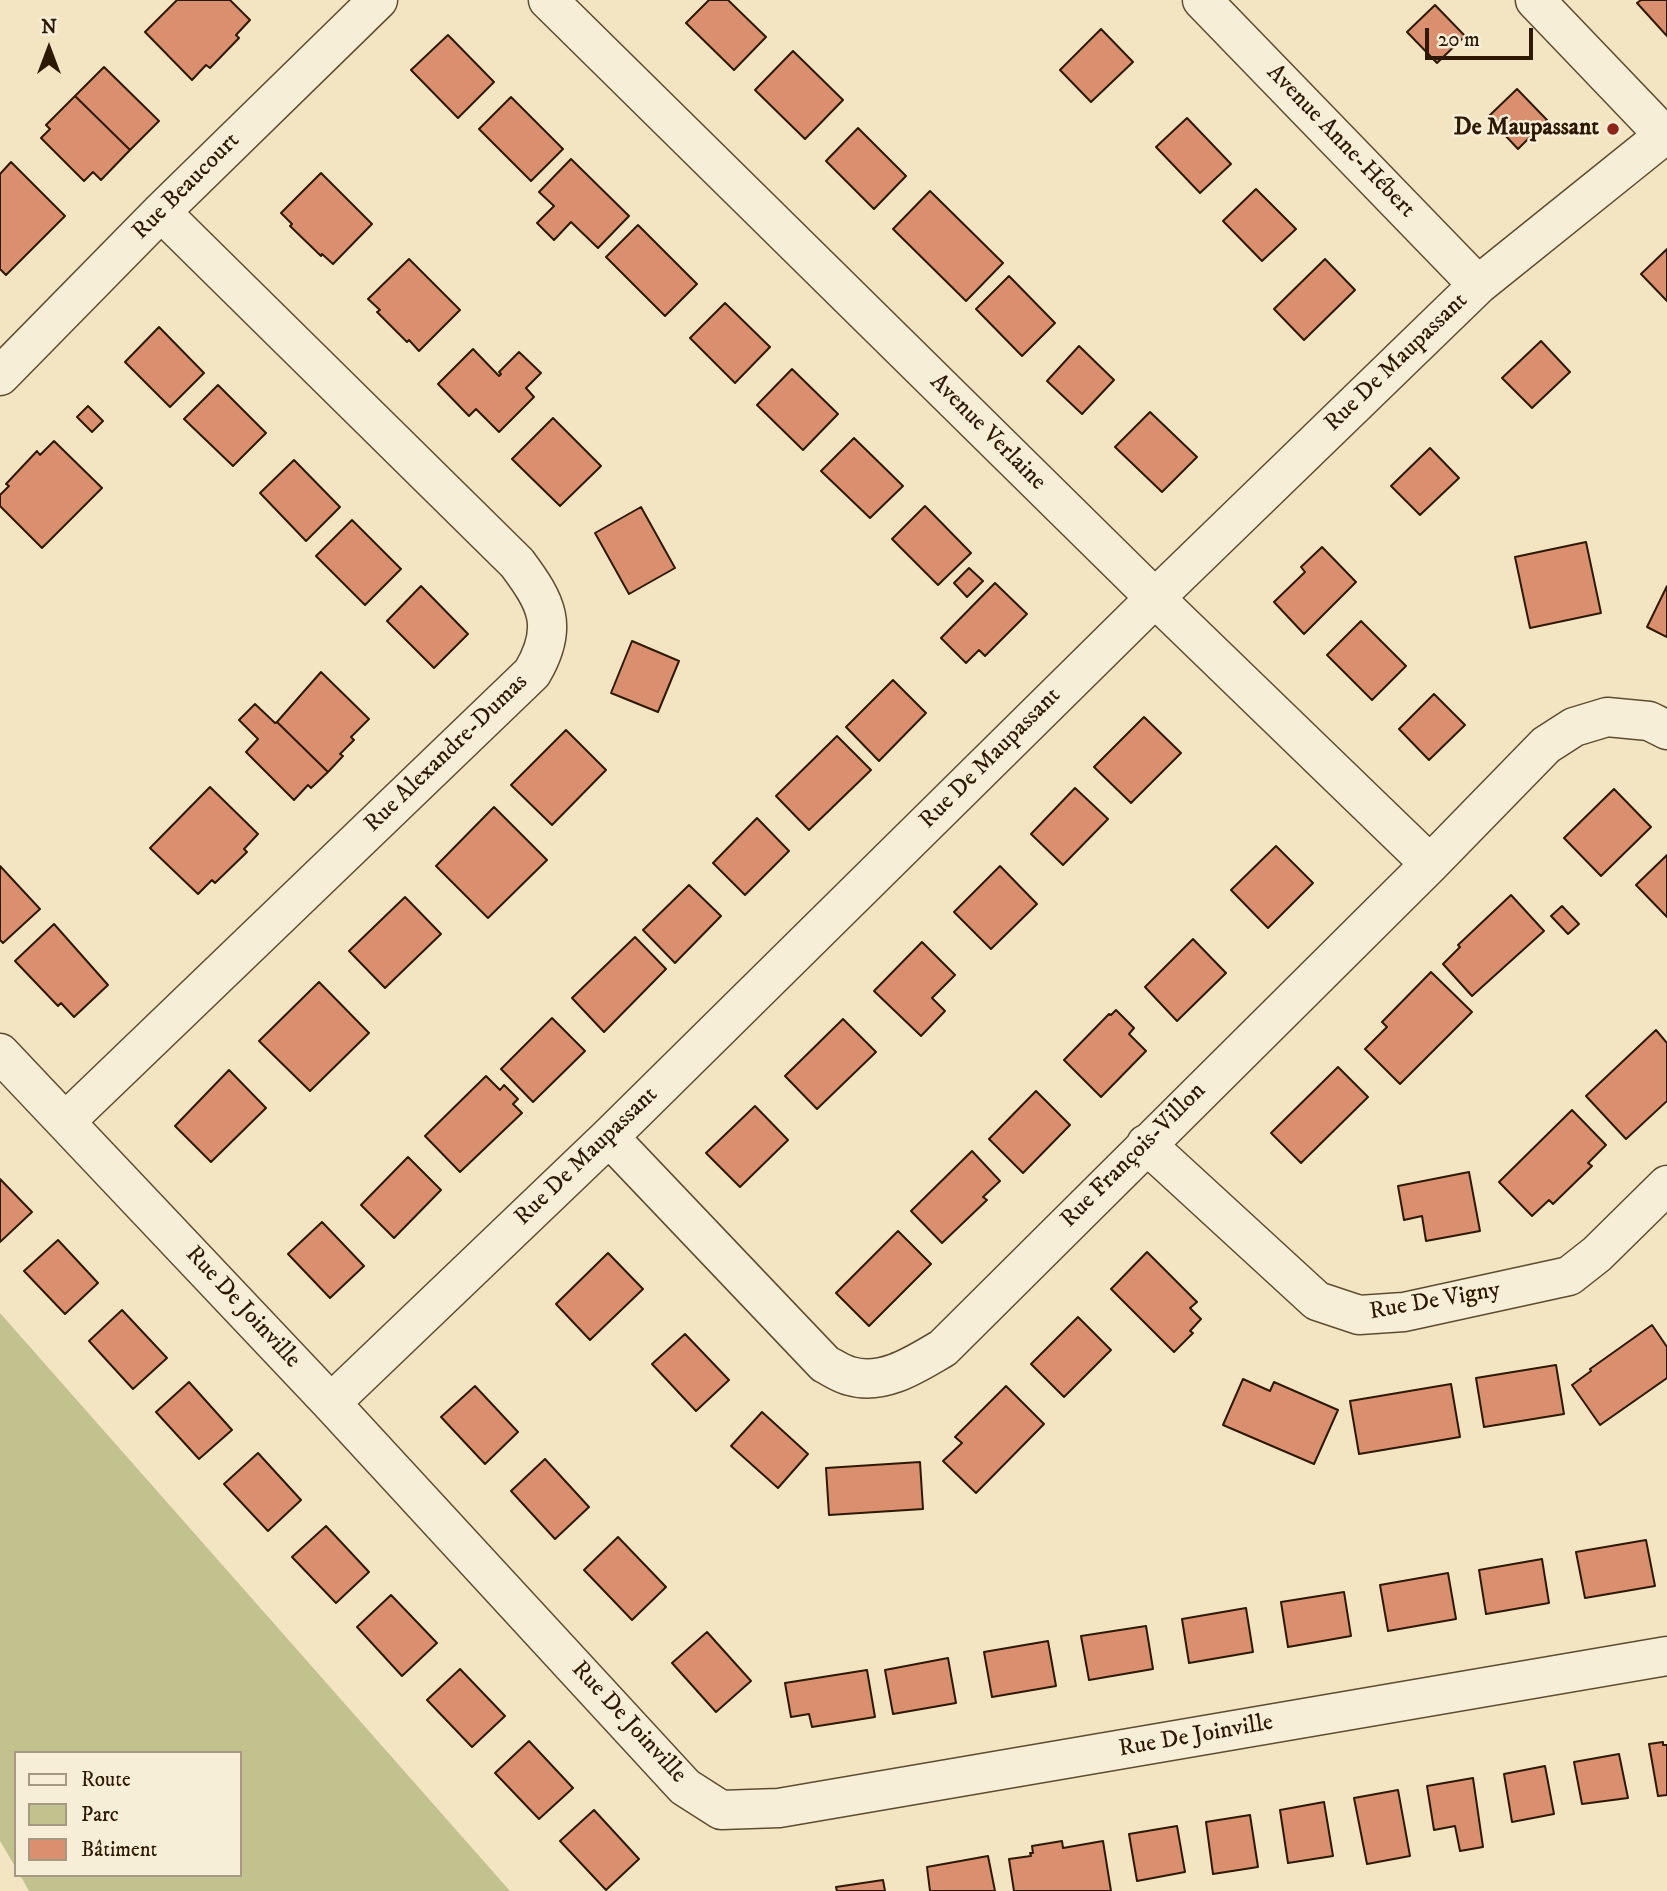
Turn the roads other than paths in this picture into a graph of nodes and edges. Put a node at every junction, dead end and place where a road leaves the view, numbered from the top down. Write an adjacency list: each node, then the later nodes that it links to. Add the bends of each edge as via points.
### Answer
1 (378, 0): 6 (street, Rue Beaucourt)
2 (548, 0): 9 (street, Avenue Verlaine)
3 (1202, 0): 7 (street, Avenue Anne-Hébert)
4 (1535, 0): 5 (street)
5 (1666, 135): 7 (street, Rue De Maupassant)
6 (161, 212): 8 (street, Rue Beaucourt); 13 (street, Rue Alexandre-Dumas, via 517,563 539,593 547,620 545,652 532,673)
7 (1478, 285): 9 (street, Rue De Maupassant)
8 (0, 376)
9 (1155, 598): 11 (street, Avenue Verlaine); 14 (street, Rue De Maupassant)
10 (1667, 730): 11 (street, Rue François-Villon, via 1649,721 1606,717 1574,727 1546,745)
11 (1430, 864): 15 (street, Rue François-Villon)
12 (0, 1053): 13 (street, Rue De Joinville)
13 (65, 1121): 17 (street, Rue De Joinville)
14 (609, 1137): 15 (street, Rue François-Villon, via 825,1364 851,1377 880,1377 910,1368 943,1348); 17 (street, Rue De Maupassant)
15 (1146, 1144): 16 (street, Rue De Vigny, via 1317,1301 1359,1315 1404,1312 1569,1276)
16 (1667, 1185)
17 (331, 1403): 18 (street, Rue De Joinville, via 685,1787 721,1810 779,1808)
18 (1667, 1657)

